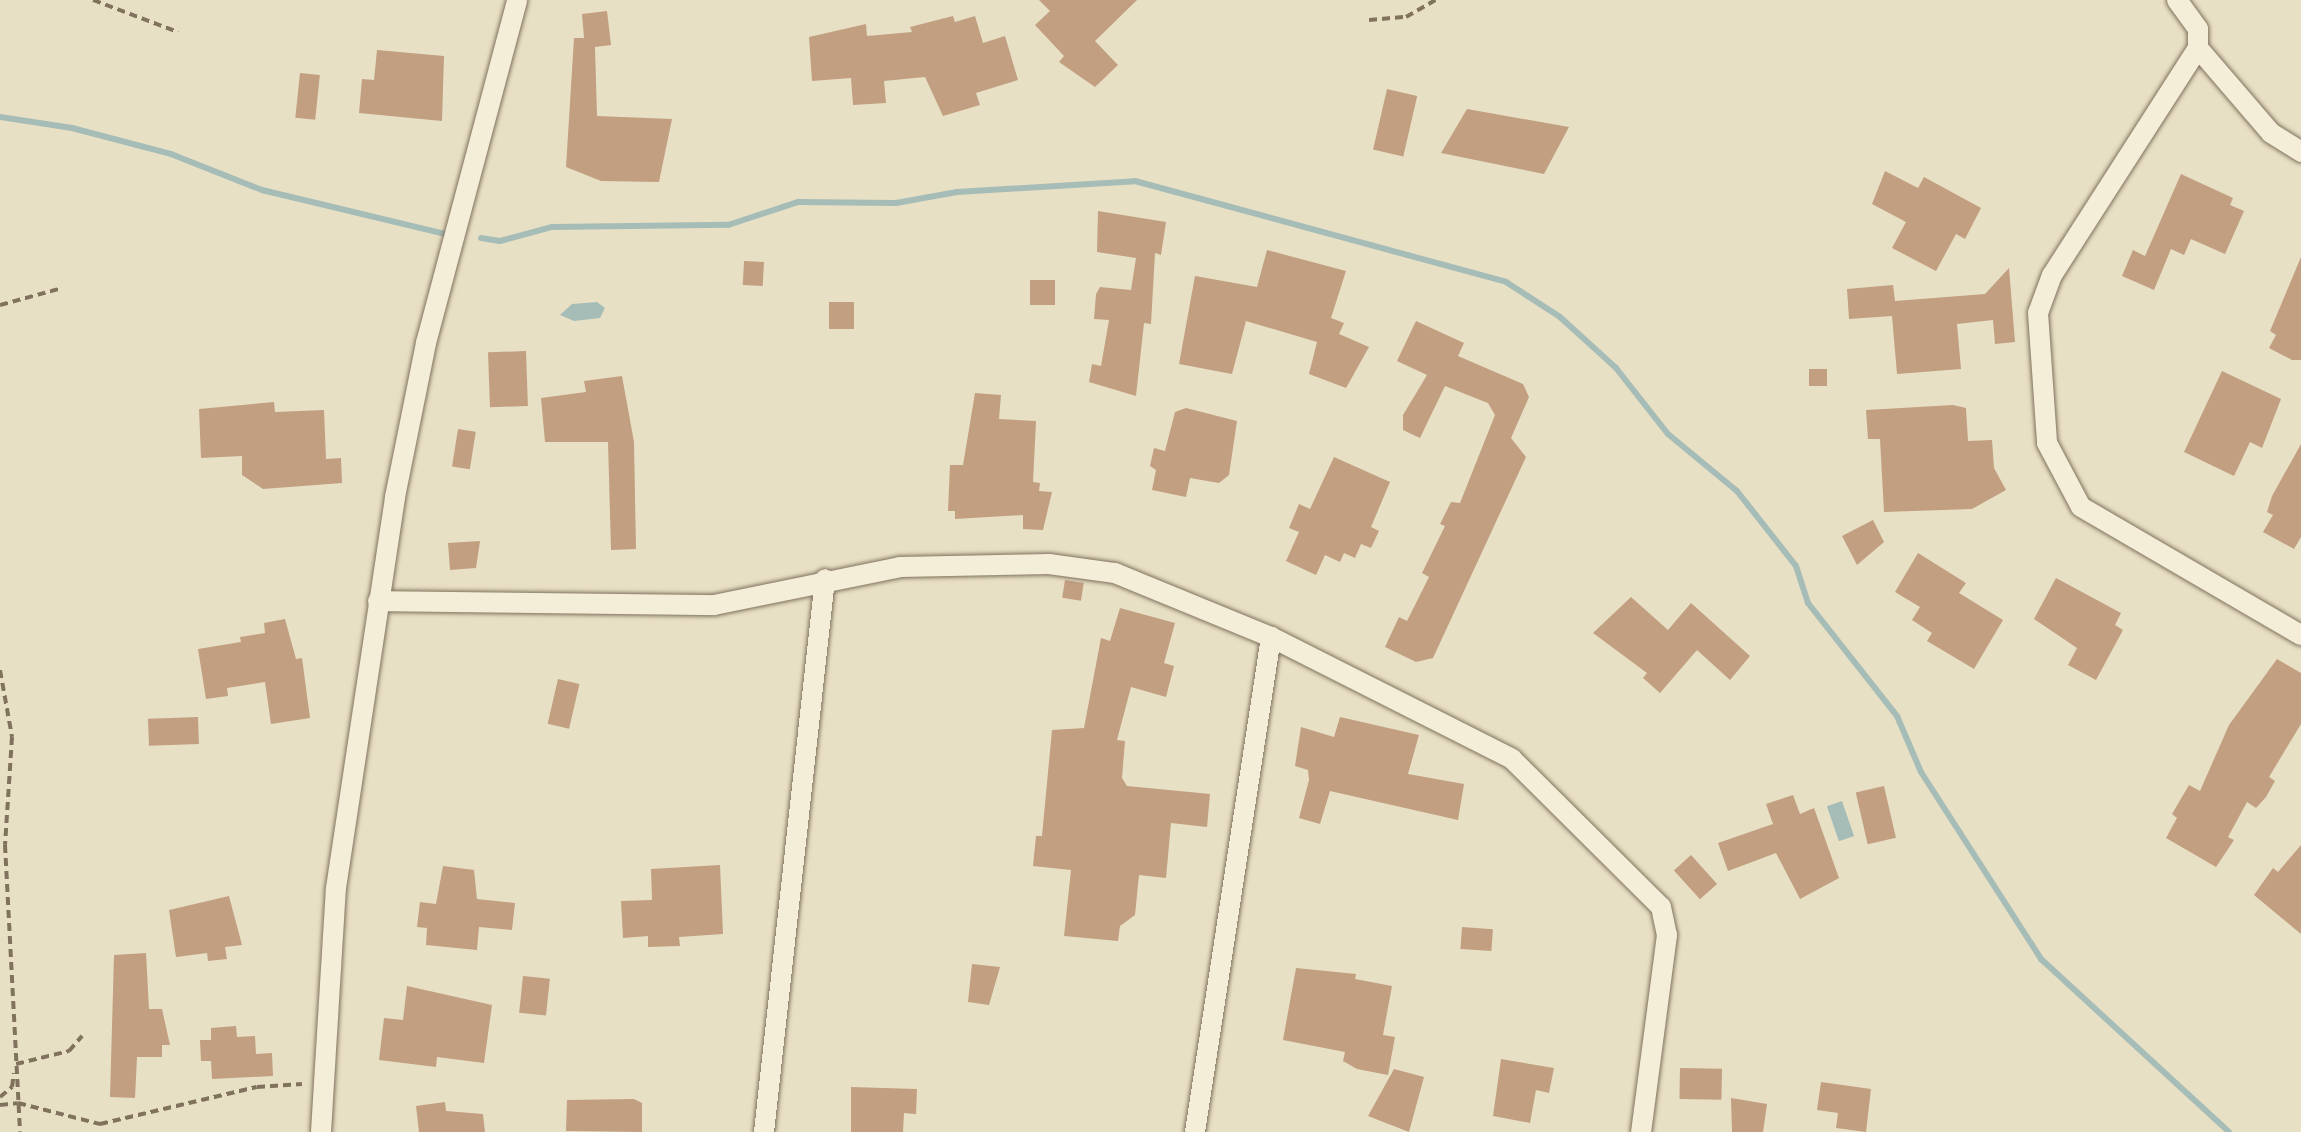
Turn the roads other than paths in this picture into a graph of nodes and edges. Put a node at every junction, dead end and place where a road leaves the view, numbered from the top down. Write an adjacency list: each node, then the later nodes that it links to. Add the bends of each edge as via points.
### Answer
1 (517, 0): 6 (street, via 426,342)
2 (2177, 0): 3 (street, via 2198,30)
3 (2198, 48): 4 (street, via 2271,133); 7 (street, via 2052,275 2036,334 2047,444 2082,508)
4 (2301, 152)
5 (825, 580): 6 (street, via 714,605); 8 (street, via 900,567 1049,564 1116,573); 10 (street)
6 (378, 600): 9 (street, via 336,888)
7 (2301, 635)
8 (1271, 637): 11 (street); 12 (street, via 1512,759 1661,907 1667,935)
9 (321, 1132)
10 (764, 1132)
11 (1195, 1132)
12 (1641, 1132)

